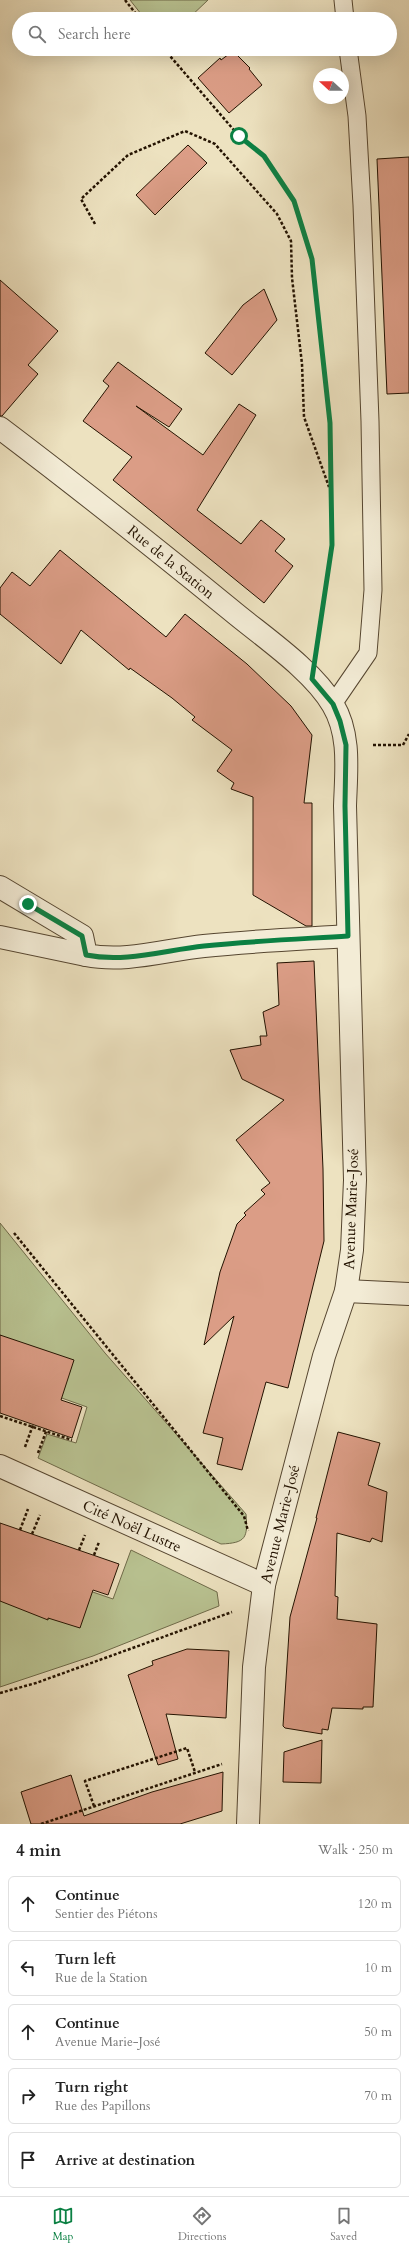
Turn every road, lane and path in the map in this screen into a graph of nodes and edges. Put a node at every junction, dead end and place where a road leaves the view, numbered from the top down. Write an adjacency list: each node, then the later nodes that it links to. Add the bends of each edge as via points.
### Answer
1 (125, 0): 3 (path)
2 (343, 0): 4 (lane)
3 (134, 12)
4 (344, 12)
5 (170, 56): 9 (path, via 239,136 264,156 294,201 312,259 330,423)
6 (349, 56): 11 (lane, via 362,205 373,590 368,653)
7 (95, 224): 9 (path, via 81,199 128,155 185,130 215,144 278,214 291,241 304,417)
8 (0, 428): 10 (street, Rue de la Station, via 192,579)
9 (330, 489): 10 (path, via 332,545)
10 (312, 679): 11 (street, Rue de la Station)
11 (333, 704): 13 (street, Avenue Marie-José)
12 (409, 734): 13 (path, via 403,745)
13 (346, 745): 15 (street, Avenue Marie-José)
14 (0, 887): 17 (street, via 82,936)
15 (348, 936): 17 (street, via 203,946 117,959); 19 (street, Avenue Marie-José, via 355,1180 352,1250)
16 (0, 937): 17 (street)
17 (86, 955)
18 (14, 1233): 33 (path, via 244,1516)
19 (346, 1292): 20 (street); 37 (street, Avenue Marie-José, via 324,1356)
20 (405, 1294)
21 (0, 1416): 22 (path)
22 (32, 1426): 23 (path); 25 (path)
23 (46, 1430): 24 (path); 26 (path)
24 (72, 1440)
25 (24, 1448)
26 (38, 1454)
27 (0, 1466): 37 (street, Cité Noël Lustre)
28 (31, 1501): 30 (path)
29 (40, 1514): 32 (path)
30 (20, 1530)
31 (86, 1533): 35 (path)
32 (32, 1534)
33 (250, 1536)
34 (100, 1541): 36 (path)
35 (79, 1550)
36 (94, 1555)
37 (264, 1586): 38 (path, via 230,1614 36,1683); 39 (street, Avenue Marie-José, via 254,1667)
38 (0, 1693)
39 (250, 1763): 40 (path, via 228,1762); 43 (street, Avenue Marie-José)
40 (195, 1772): 41 (path); 41 (path, via 187,1748 85,1781)
41 (94, 1806): 42 (path)
42 (41, 1824)
43 (248, 1824)

